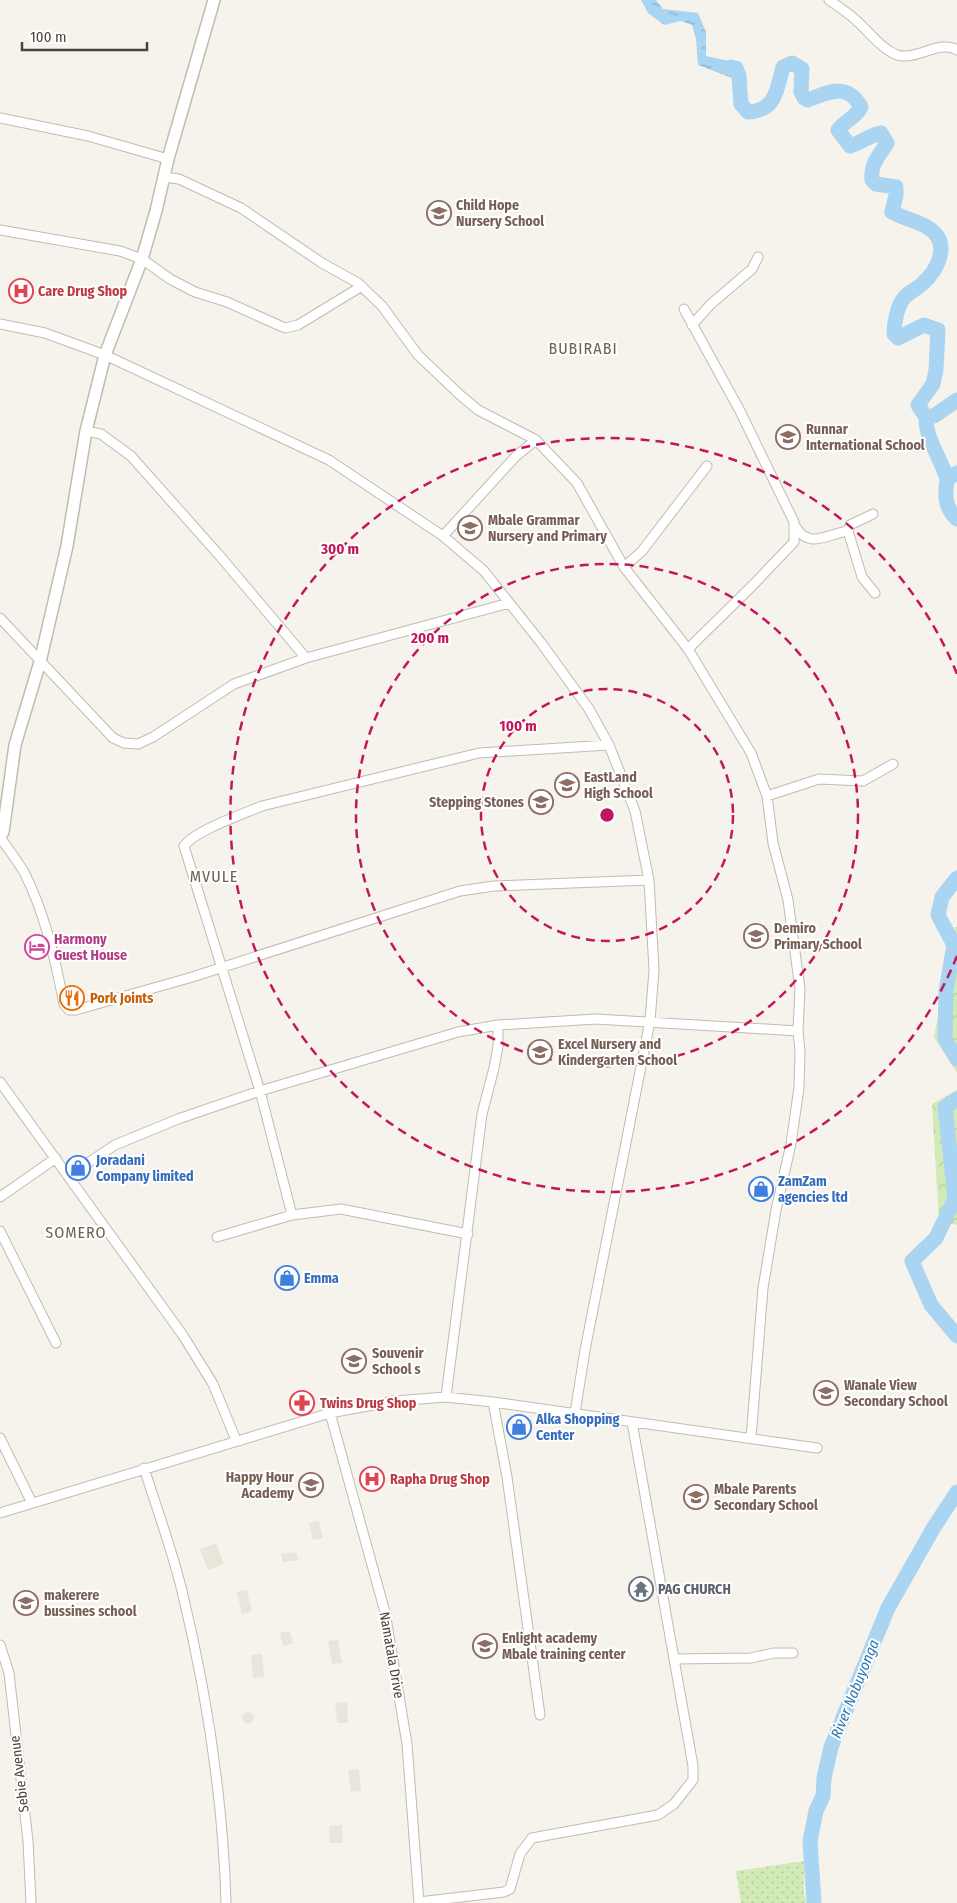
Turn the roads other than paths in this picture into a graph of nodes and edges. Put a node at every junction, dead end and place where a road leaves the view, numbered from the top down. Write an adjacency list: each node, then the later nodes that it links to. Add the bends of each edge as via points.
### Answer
1 (214, 0): 5 (street)
2 (828, 0): 3 (street, via 858,22 887,50 899,55 913,56 946,47)
3 (957, 50)
4 (0, 118): 5 (street, via 88,136)
5 (168, 159): 6 (street)
6 (164, 177): 9 (street); 10 (street, via 179,179 241,208)
7 (0, 230): 9 (street, via 120,251)
8 (758, 257): 13 (street, via 752,269)
9 (142, 259): 10 (street, via 170,280 285,328 298,325); 14 (street)
10 (362, 286): 16 (street, via 382,306 418,355 459,394 478,410)
11 (684, 309): 13 (street)
12 (0, 324): 14 (street, via 45,333)
13 (692, 325): 19 (street, via 740,412)
14 (104, 355): 15 (street); 21 (street, via 329,460)
15 (86, 431): 27 (street, via 101,434 131,456); 28 (street, via 67,546)
16 (536, 440): 21 (street, via 516,456); 22 (street, via 577,483)
17 (707, 466): 22 (street, via 642,551)
18 (873, 514): 20 (street, via 850,524)
19 (794, 522): 20 (street, via 799,533 809,538 827,539 837,532); 26 (street, via 794,542)
20 (848, 531): 23 (street, via 862,577)
21 (443, 536): 24 (street, via 484,571)
22 (624, 567): 26 (street)
23 (875, 593)
24 (509, 603): 27 (street); 29 (street, via 589,709)
25 (0, 618): 28 (street)
26 (688, 649): 31 (street, via 751,752)
27 (306, 658): 28 (street, via 234,684 153,738 138,744 113,738)
28 (40, 662): 32 (street, via 14,745)
29 (608, 745): 33 (street, via 635,811); 34 (street, via 479,753 262,806 230,818 190,840 184,846 186,856)
30 (893, 764): 31 (street, via 863,781 819,780)
31 (767, 796): 37 (street, via 773,843 788,900 800,989)
32 (0, 836): 34 (street, via 23,870 35,897 56,961 64,1004 69,1010)
33 (649, 880): 34 (street, via 460,890); 35 (street, via 654,970)
34 (222, 967): 39 (street)
35 (650, 1021): 36 (street, via 596,1019); 37 (street); 51 (street, via 585,1350)
36 (498, 1025): 39 (street, via 458,1032); 45 (street, via 497,1053 482,1114)
37 (798, 1031): 54 (street, via 799,1087 763,1288)
38 (0, 1082): 40 (street)
39 (260, 1091): 41 (street, via 115,1145); 43 (street)
40 (56, 1158): 41 (street); 42 (street)
41 (68, 1176): 55 (street, via 182,1334 213,1384)
42 (0, 1197)
43 (292, 1215): 45 (street, via 341,1209); 46 (street)
44 (0, 1231): 47 (street)
45 (468, 1234): 48 (street)
46 (217, 1237)
47 (56, 1344)
48 (446, 1397): 49 (street); 50 (street, via 394,1401)
49 (493, 1402): 51 (street); 63 (street, via 507,1477)
50 (330, 1413): 55 (street); 64 (street, Namatala Drive, via 385,1612 407,1744)
51 (576, 1413): 52 (street)
52 (632, 1422): 54 (street); 62 (street)
53 (0, 1438): 58 (street)
54 (751, 1438): 56 (street)
55 (236, 1440): 57 (street)
56 (817, 1448)
57 (144, 1468): 58 (street); 66 (street, via 182,1590 212,1739)
58 (32, 1503): 59 (street)
59 (0, 1513)
60 (0, 1645): 65 (street, Sebie Avenue, via 8,1673 28,1841)
61 (793, 1653): 62 (street, via 751,1658)
62 (675, 1660): 64 (street, via 693,1780 674,1804 658,1815 532,1838 520,1854 510,1889 504,1892)
63 (540, 1715)
64 (419, 1902)
65 (31, 1903)
66 (226, 1903)

